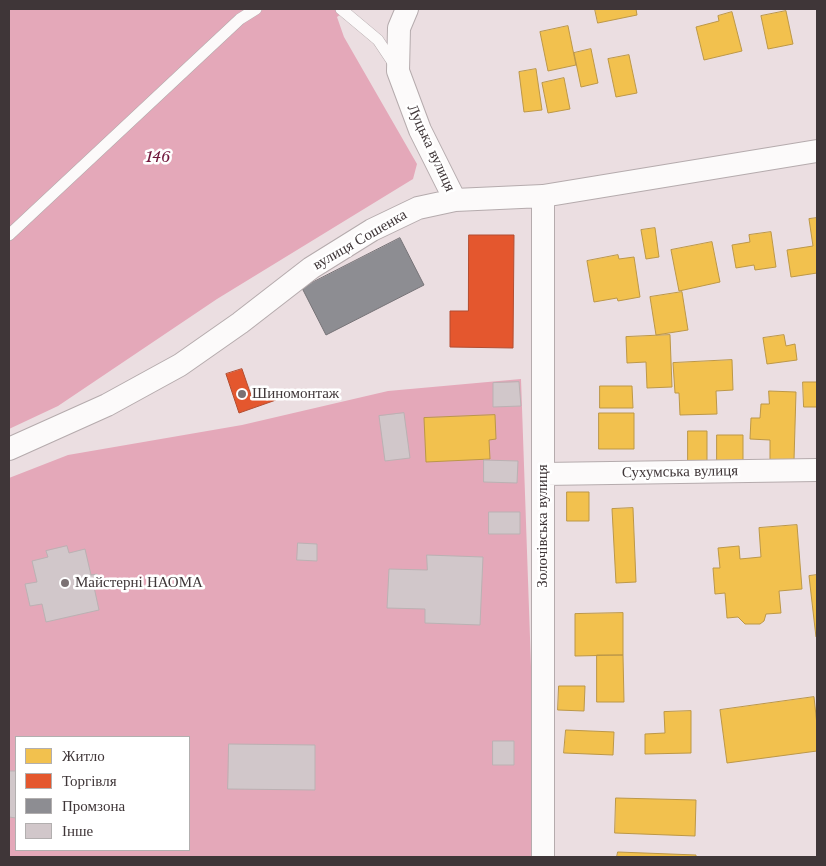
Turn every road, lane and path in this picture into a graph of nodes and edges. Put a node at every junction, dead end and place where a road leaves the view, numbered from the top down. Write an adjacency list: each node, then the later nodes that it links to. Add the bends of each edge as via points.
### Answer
1 (256, 9): 8 (lane, via 240,19)
2 (340, 9): 4 (lane, via 378,40)
3 (406, 9): 4 (street, Луцька вулиця, via 399,28)
4 (398, 71): 7 (street, Луцька вулиця, via 420,130)
5 (817, 151): 6 (street, вулиця Сошенка)
6 (543, 196): 7 (street, вулиця Сошенка); 11 (street, Золочівська вулиця)
7 (455, 200): 9 (street, вулиця Сошенка, via 418,208 372,230 311,268 180,365 107,405)
8 (9, 235)
9 (9, 449)
10 (817, 470): 11 (street, Сухумська вулиця)
11 (544, 474): 12 (street, Золочівська вулиця)
12 (543, 857)

